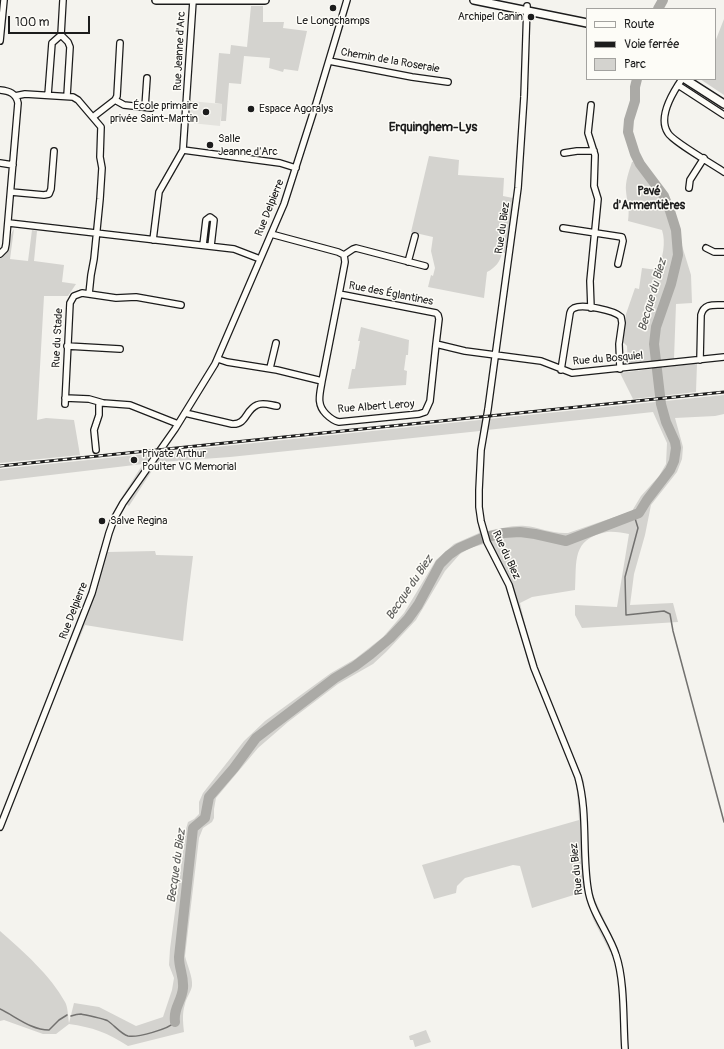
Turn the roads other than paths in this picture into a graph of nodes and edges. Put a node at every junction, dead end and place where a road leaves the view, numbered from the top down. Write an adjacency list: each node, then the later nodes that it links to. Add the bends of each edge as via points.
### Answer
1 (4, 0): 13 (street)
2 (63, 0): 12 (street)
3 (156, 0): 8 (main road)
4 (265, 0): 8 (main road)
5 (347, 0): 15 (street, Rue Delpierre)
6 (474, 0): 9 (main road)
7 (496, 0): 9 (main road)
8 (193, 1): 32 (street, Rue Jeanne d'Arc)
9 (527, 8): 10 (main road); 11 (main road); 69 (street, Rue du Biez, via 518,188)
10 (586, 19)
11 (586, 23)
12 (61, 35): 23 (street, via 51,45); 25 (street, via 70,46)
13 (0, 41)
14 (120, 43): 26 (street, via 118,92)
15 (329, 61): 20 (street, Chemin de la Roseraie); 39 (street, Rue Delpierre)
16 (147, 78): 26 (street, via 148,107 124,106)
17 (681, 80): 21 (street)
18 (687, 80): 28 (main road)
19 (694, 80): 27 (main road)
20 (448, 82)
21 (678, 85): 30 (street); 36 (street, via 666,107 666,131)
22 (0, 90): 24 (street)
23 (48, 95): 24 (street); 25 (street)
24 (15, 96): 38 (street, via 18,103)
25 (66, 96): 31 (street, via 76,99)
26 (115, 100): 31 (street)
27 (724, 100)
28 (724, 104)
29 (591, 105): 34 (street, via 588,135)
30 (724, 115)
31 (93, 117): 46 (street, via 102,129 102,168)
32 (183, 150): 39 (street, via 280,163); 49 (street, Rue Jeanne d'Arc, via 158,194)
33 (54, 151): 42 (street, via 49,194)
34 (594, 151): 35 (street); 45 (street, via 594,186 598,199)
35 (564, 153)
36 (704, 158): 40 (street); 41 (street, via 692,177)
37 (0, 164): 38 (street)
38 (13, 164): 42 (street)
39 (296, 168): 47 (street, Rue Delpierre)
40 (724, 172)
41 (689, 188)
42 (11, 192): 43 (street)
43 (9, 224): 46 (street); 54 (street, via 6,247)
44 (563, 228): 45 (street)
45 (595, 232): 58 (street, via 623,238); 64 (street, via 590,281)
46 (96, 233): 49 (street); 60 (street)
47 (271, 234): 55 (street); 56 (street, Rue Delpierre)
48 (415, 236): 57 (street)
49 (153, 240): 50 (street)
50 (202, 245): 51 (street); 51 (street, via 205,221 210,217 214,220)
51 (211, 246): 56 (street, via 234,249)
52 (706, 248): 53 (street, via 714,252)
53 (724, 252)
54 (0, 254)
55 (344, 255): 57 (street, via 356,248); 61 (street)
56 (260, 259): 71 (street, Rue Delpierre)
57 (408, 262): 59 (street)
58 (618, 264)
59 (425, 266)
60 (89, 294): 62 (street, via 116,298 136,297); 67 (street, Rue du Stade, via 77,294 70,301)
61 (339, 294): 66 (street, Rue des Églantines, via 436,313 439,319); 76 (street, Rue des Églantines)
62 (181, 305)
63 (724, 305): 72 (street, via 709,305 703,310)
64 (591, 308): 74 (street, via 612,312 622,318); 75 (street, via 578,307 571,311)
65 (276, 343): 73 (street)
66 (436, 344): 69 (street); 76 (street, Rue Albert Leroy, via 430,404 422,414 337,422 319,405)
67 (67, 346): 68 (street); 77 (street, Rue du Stade)
68 (120, 348)
69 (495, 355): 75 (street, Rue du Bosquiel, via 541,361); 85 (street, Rue du Biez, via 480,458 480,517 487,542 509,585 534,668 578,777 582,796 588,889 618,962)
70 (724, 357): 72 (street, Rue du Bosquiel)
71 (218, 359): 73 (street); 81 (street, Rue Delpierre)
72 (700, 360): 74 (street, Rue du Bosquiel)
73 (270, 368): 76 (street)
74 (620, 369): 75 (street, Rue du Bosquiel, via 576,374)
75 (561, 370)
76 (322, 381)
77 (65, 398): 78 (street, via 91,399); 79 (street, Rue du Stade)
78 (99, 403): 82 (street, via 130,405); 83 (street, via 99,415 94,430)
79 (65, 404)
80 (277, 406): 81 (street, via 256,405 238,424)
81 (185, 413): 82 (street, Rue Delpierre)
82 (178, 424): 84 (street, Rue Delpierre, via 114,519 92,593)
83 (96, 450)
84 (0, 827)
85 (625, 1049)

